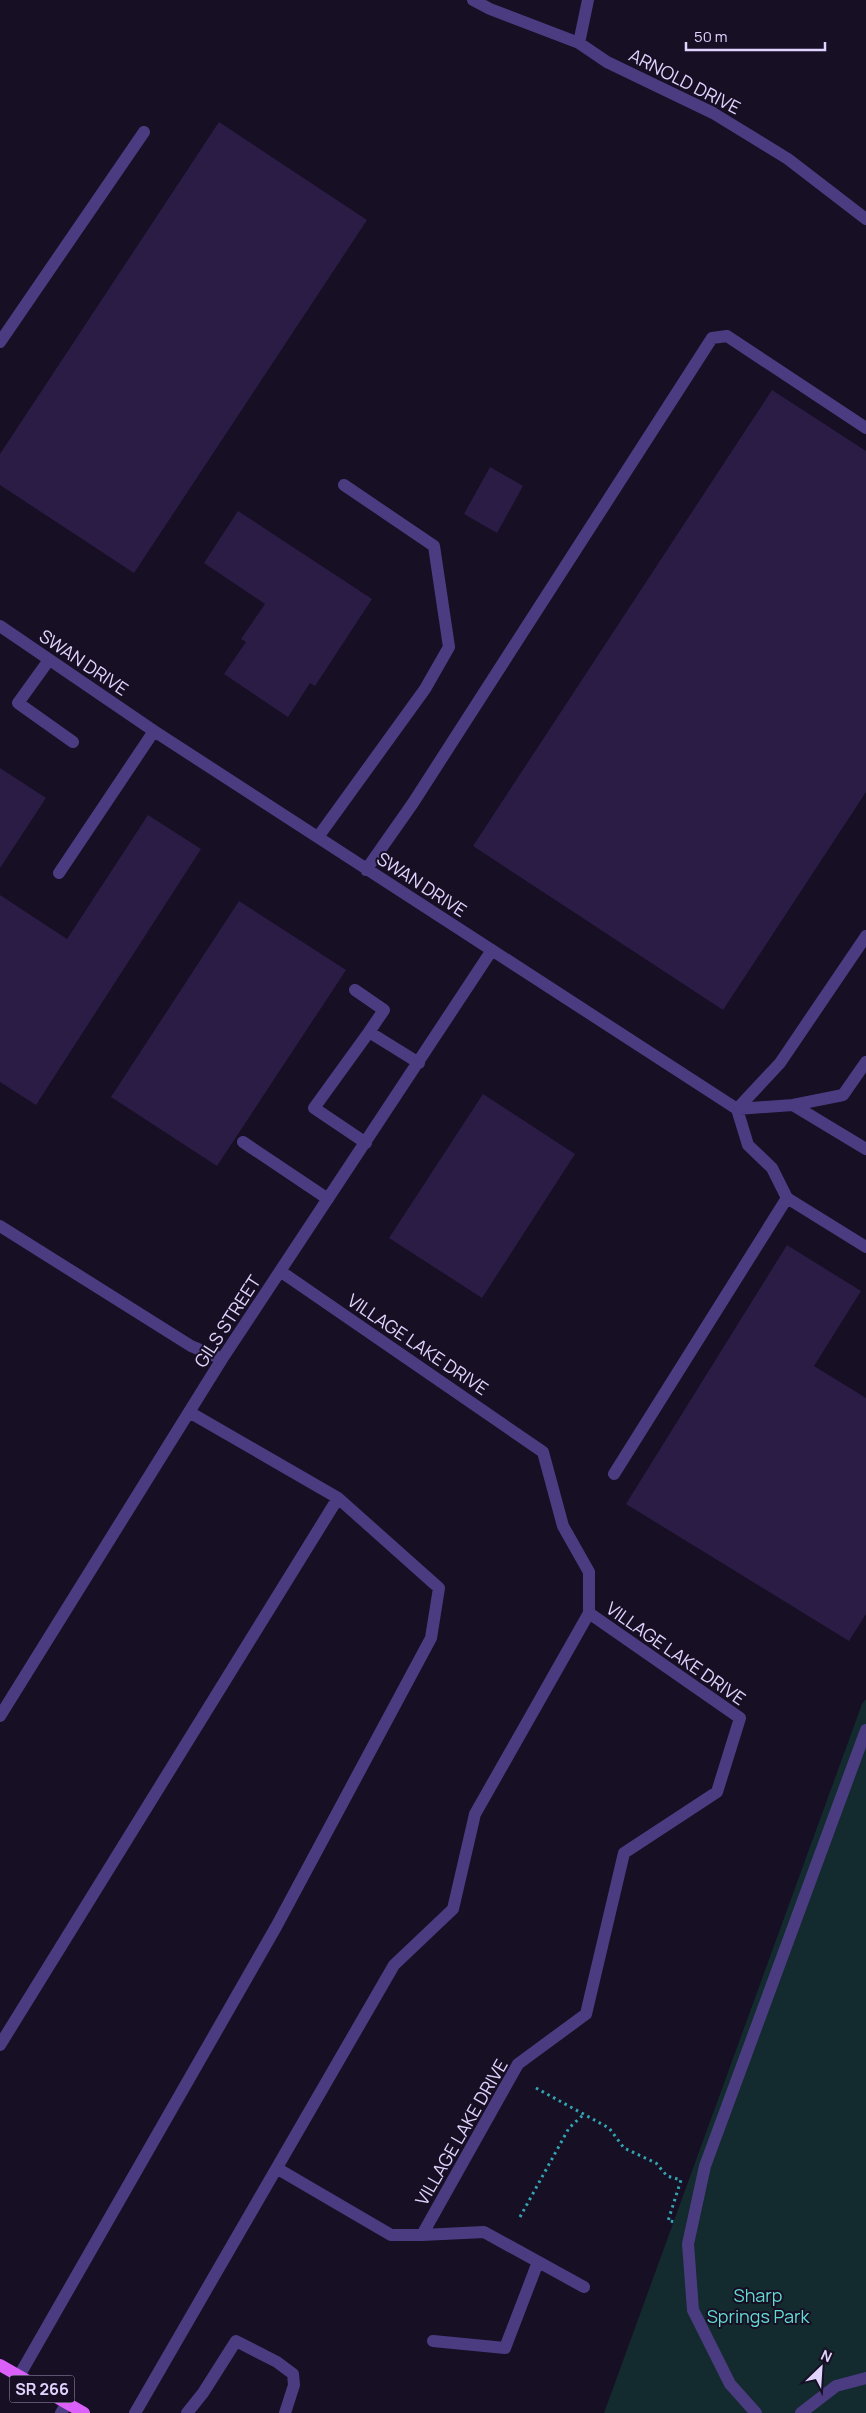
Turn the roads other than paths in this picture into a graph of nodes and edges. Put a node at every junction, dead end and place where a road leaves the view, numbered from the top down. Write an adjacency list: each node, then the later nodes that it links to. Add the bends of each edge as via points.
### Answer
1 (473, 0): 3 (street, ARNOLD DRIVE)
2 (588, 0): 3 (street)
3 (579, 44): 5 (street, ARNOLD DRIVE, via 607,62 713,113 788,160)
4 (144, 132): 6 (street)
5 (866, 219)
6 (0, 342)
7 (866, 428): 14 (street, via 727,336 712,338 413,803)
8 (344, 485): 13 (street, via 434,546 449,647 425,689)
9 (0, 626): 10 (street, SWAN DRIVE)
10 (49, 660): 11 (street, SWAN DRIVE); 12 (street, via 18,704)
11 (154, 731): 13 (street, SWAN DRIVE); 15 (street)
12 (73, 742)
13 (318, 837): 14 (street, SWAN DRIVE)
14 (366, 870): 17 (street, SWAN DRIVE)
15 (59, 873)
16 (866, 936): 23 (street, via 780,1063)
17 (492, 950): 21 (street, GILS STREET); 23 (street, SWAN DRIVE)
18 (355, 990): 19 (street, via 384,1010)
19 (369, 1032): 21 (street); 25 (street, via 314,1108)
20 (866, 1062): 22 (street, via 843,1095)
21 (419, 1063): 25 (street, GILS STREET)
22 (792, 1105): 23 (street); 26 (street)
23 (737, 1109): 27 (street, via 748,1145 772,1168)
24 (244, 1142): 28 (street)
25 (366, 1143): 28 (street, GILS STREET)
26 (866, 1149)
27 (787, 1198): 30 (street); 34 (street)
28 (328, 1199): 31 (street, GILS STREET)
29 (0, 1226): 32 (street, via 191,1346)
30 (866, 1247)
31 (280, 1272): 32 (street, GILS STREET); 36 (street, VILLAGE LAKE DRIVE, via 543,1452 563,1526 589,1572)
32 (222, 1359): 33 (street, GILS STREET)
33 (190, 1412): 35 (street); 37 (street, GILS STREET)
34 (614, 1474)
35 (338, 1498): 39 (street); 46 (street, via 438,1588 431,1638 276,1927)
36 (589, 1613): 40 (street, VILLAGE LAKE DRIVE, via 475,1814 453,1909 394,1965); 41 (street, VILLAGE LAKE DRIVE, via 740,1718 717,1792 624,1853 586,2014 518,2064)
37 (0, 1716)
38 (866, 1730): 53 (street, via 705,2166 688,2244 694,2310 730,2384)
39 (0, 2044)
40 (278, 2169): 41 (street, VILLAGE LAKE DRIVE, via 391,2235); 50 (street, VILLAGE LAKE DRIVE)
41 (422, 2235): 42 (street, VILLAGE LAKE DRIVE, via 484,2232)
42 (538, 2262): 43 (street, VILLAGE LAKE DRIVE); 44 (street, via 506,2348)
43 (584, 2287)
44 (433, 2341)
45 (0, 2365): 46 (main road, SR 266)
46 (19, 2376): 48 (main road, SR 266)
47 (866, 2378): 54 (street, via 836,2386)
48 (64, 2408): 49 (main road, SR 266)
49 (84, 2413)
50 (135, 2413)
51 (187, 2413): 52 (street, via 236,2341 293,2374 294,2385)
52 (285, 2413)
53 (756, 2413)
54 (801, 2413)

